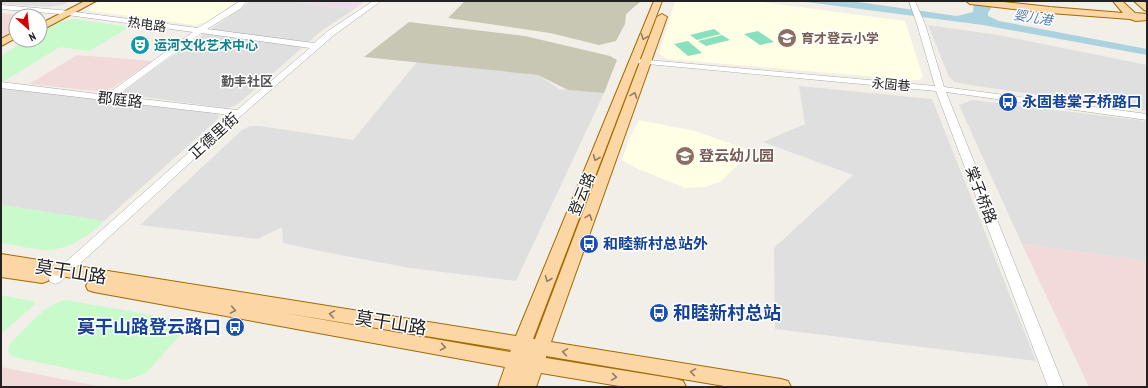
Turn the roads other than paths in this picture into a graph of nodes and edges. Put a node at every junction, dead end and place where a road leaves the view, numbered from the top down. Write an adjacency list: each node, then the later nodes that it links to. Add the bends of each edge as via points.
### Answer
1 (81, 1): 14 (main road)
2 (92, 1): 14 (main road)
3 (244, 1): 21 (street)
4 (378, 1): 22 (street, 正德里街)
5 (658, 1): 23 (main road, 登云路, one-way to 23)
6 (667, 1): 23 (main road, 登云路)
7 (970, 1): 10 (main road)
8 (1117, 1): 15 (main road)
9 (1138, 1): 13 (main road)
10 (999, 2): 15 (main road)
11 (914, 5): 25 (street, 棠子桥路)
12 (1, 7): 14 (street, 热电路)
13 (1147, 8)
14 (64, 12): 18 (main road); 19 (main road); 21 (street, 热电路)
15 (1130, 14): 16 (main road); 17 (main road); 20 (main road)
16 (1147, 14)
17 (1147, 17)
18 (48, 19)
19 (48, 23)
20 (1147, 23)
21 (199, 31): 22 (street, 热电路); 26 (street)
22 (316, 46): 27 (street, 正德里街)
23 (641, 62): 25 (street, 永固巷); 32 (main road, 登云路, one-way to 32); 32 (main road, 登云路, one-way to 23)
24 (1, 85): 26 (street, 郡庭路)
25 (940, 89): 28 (street, 永固巷); 37 (street, 棠子桥路)
26 (107, 98): 27 (street, 郡庭路)
27 (239, 113): 31 (street, 正德里街)
28 (1147, 117)
29 (1, 260): 31 (main road, 莫干山路)
30 (1, 271): 31 (main road, 莫干山路)
31 (59, 275): 32 (main road, 莫干山路)
32 (529, 354): 33 (main road, 登云路); 34 (main road, 登云路); 35 (main road, 莫干山路, one-way to 35); 36 (main road, 莫干山路, one-way to 32)
33 (508, 387)
34 (526, 387)
35 (676, 387)
36 (781, 387)
37 (1056, 387)

